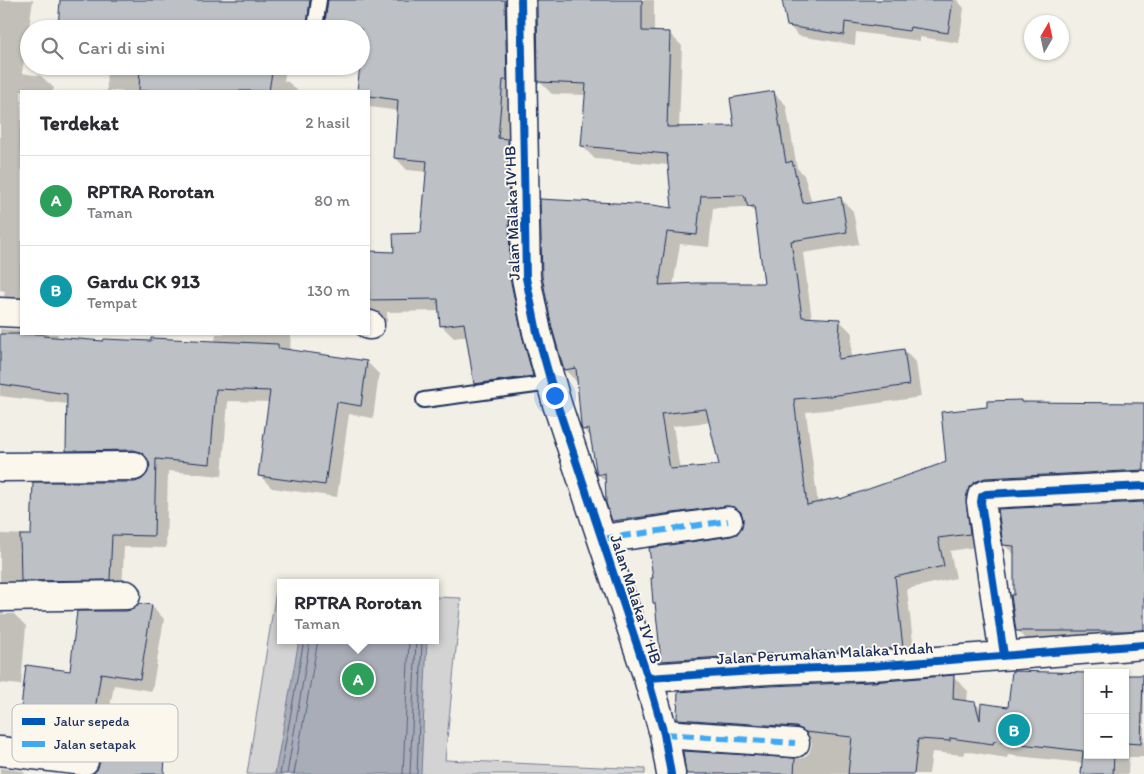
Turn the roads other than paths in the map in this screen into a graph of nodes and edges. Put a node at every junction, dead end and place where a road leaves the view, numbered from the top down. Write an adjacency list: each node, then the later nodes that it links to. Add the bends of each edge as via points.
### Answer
1 (319, 0): 3 (lane)
2 (521, 0): 6 (street, Jalan Malaka IV HB, via 526,278)
3 (316, 20)
4 (0, 312): 5 (street)
5 (20, 313)
6 (551, 383): 7 (lane); 12 (street, Jalan Malaka IV HB)
7 (424, 400)
8 (134, 466): 9 (street)
9 (0, 467)
10 (1144, 486): 16 (street, via 982,496)
11 (728, 521): 12 (street)
12 (602, 539): 17 (street, Jalan Malaka IV HB)
13 (126, 595): 14 (street)
14 (0, 597)
15 (1144, 645): 16 (street, Jalan Perumahan Malaka Indah)
16 (993, 656): 17 (street, Jalan Perumahan Malaka Indah)
17 (648, 678): 18 (street, Jalan Malaka IV HB)
18 (664, 734): 19 (street); 20 (street, Jalan Malaka IV HB)
19 (795, 743)
20 (671, 774)

